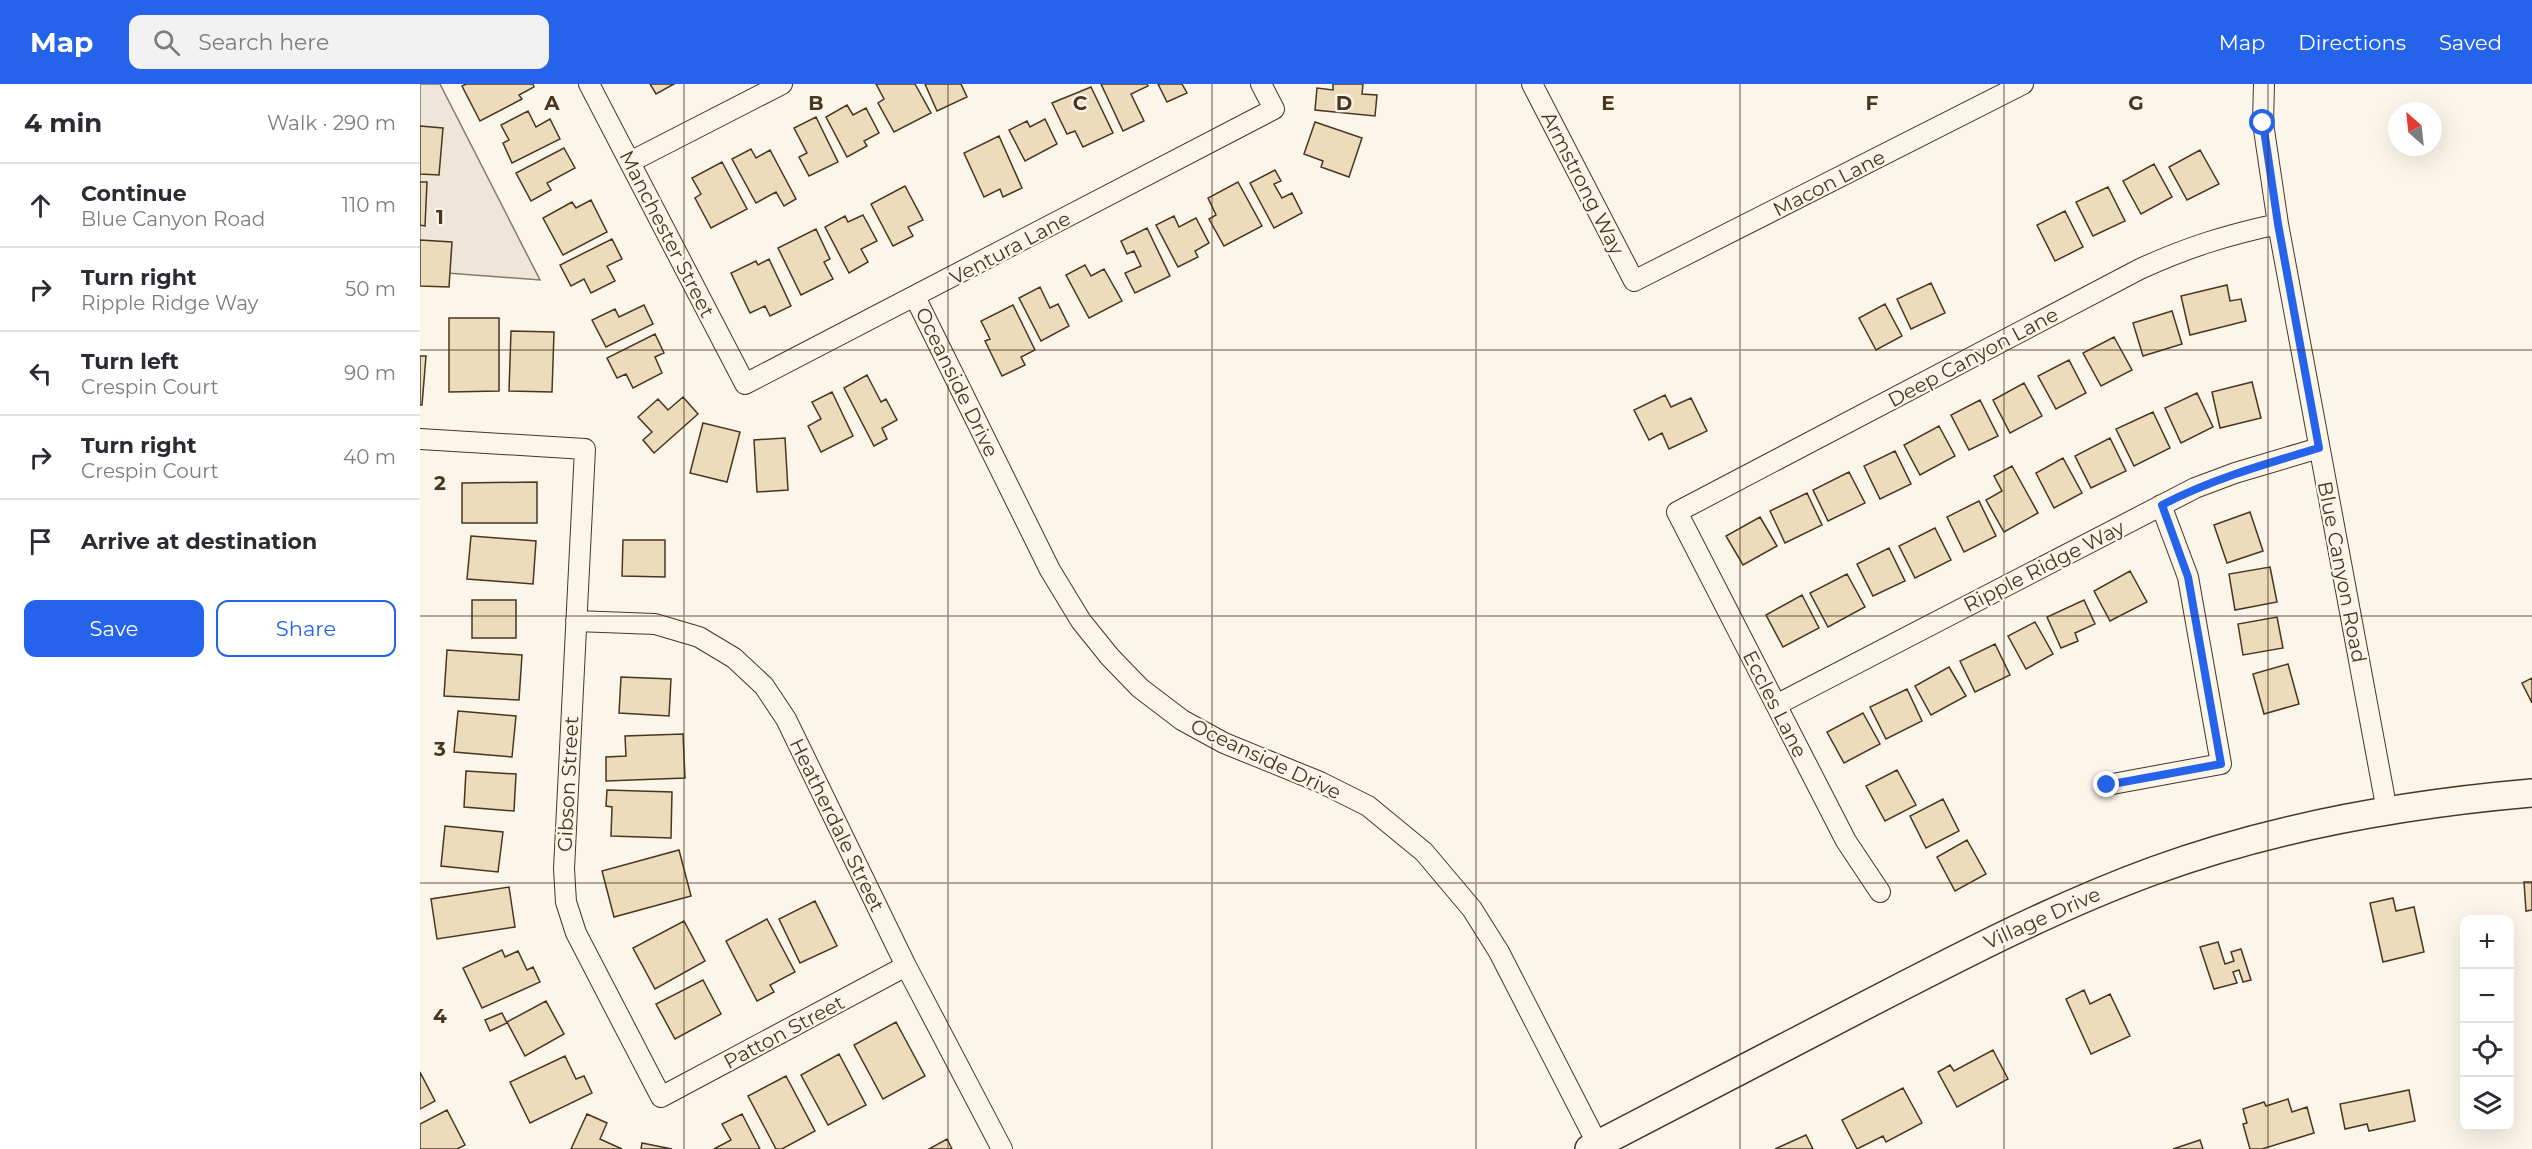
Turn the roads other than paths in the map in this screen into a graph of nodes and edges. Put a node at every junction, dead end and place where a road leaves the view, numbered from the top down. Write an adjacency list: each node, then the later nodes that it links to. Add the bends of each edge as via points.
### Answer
1 (589, 84): 7 (street, Manchester Street)
2 (782, 84): 7 (street)
3 (1261, 84): 10 (street, Ventura Lane, via 1274,110)
4 (1532, 84): 9 (street, Armstrong Way)
5 (2023, 84): 9 (street, Macon Lane)
6 (2264, 84): 8 (street, Blue Canyon Road, via 2263,123)
7 (630, 162): 11 (street, Manchester Street)
8 (2278, 224): 13 (street, Blue Canyon Road); 15 (street, Deep Canyon Lane, via 2216,238 2151,264)
9 (1634, 281)
10 (915, 297): 11 (street, Ventura Lane); 24 (street, Oceanside Drive, via 1050,570 1081,621 1140,688 1182,720 1224,743 1368,806 1424,852 1472,909 1499,952)
11 (745, 384)
12 (420, 439): 16 (street, Gibson Street, via 585,449)
13 (2319, 448): 14 (street, Ripple Ridge Way, via 2235,472); 20 (street, Blue Canyon Road)
14 (2162, 505): 17 (street, Ripple Ridge Way); 18 (street, via 2188,577 2221,764)
15 (1677, 512): 17 (street, Eccles Lane)
16 (576, 621): 22 (street, Heatherdale Street, via 655,624 699,637 734,658 764,686 786,719); 23 (street, Gibson Street, via 564,869 566,902 576,933)
17 (1776, 705): 21 (street, Eccles Lane, via 1846,841)
18 (2107, 785)
19 (2532, 793): 20 (main road, Village Drive)
20 (2387, 811): 24 (main road, Village Drive, via 2245,842 2082,898 1998,937)
21 (1880, 892)
22 (906, 966): 23 (street, Patton Street); 25 (street, Heatherdale Street)
23 (661, 1097)
24 (1594, 1147)
25 (1002, 1149)

